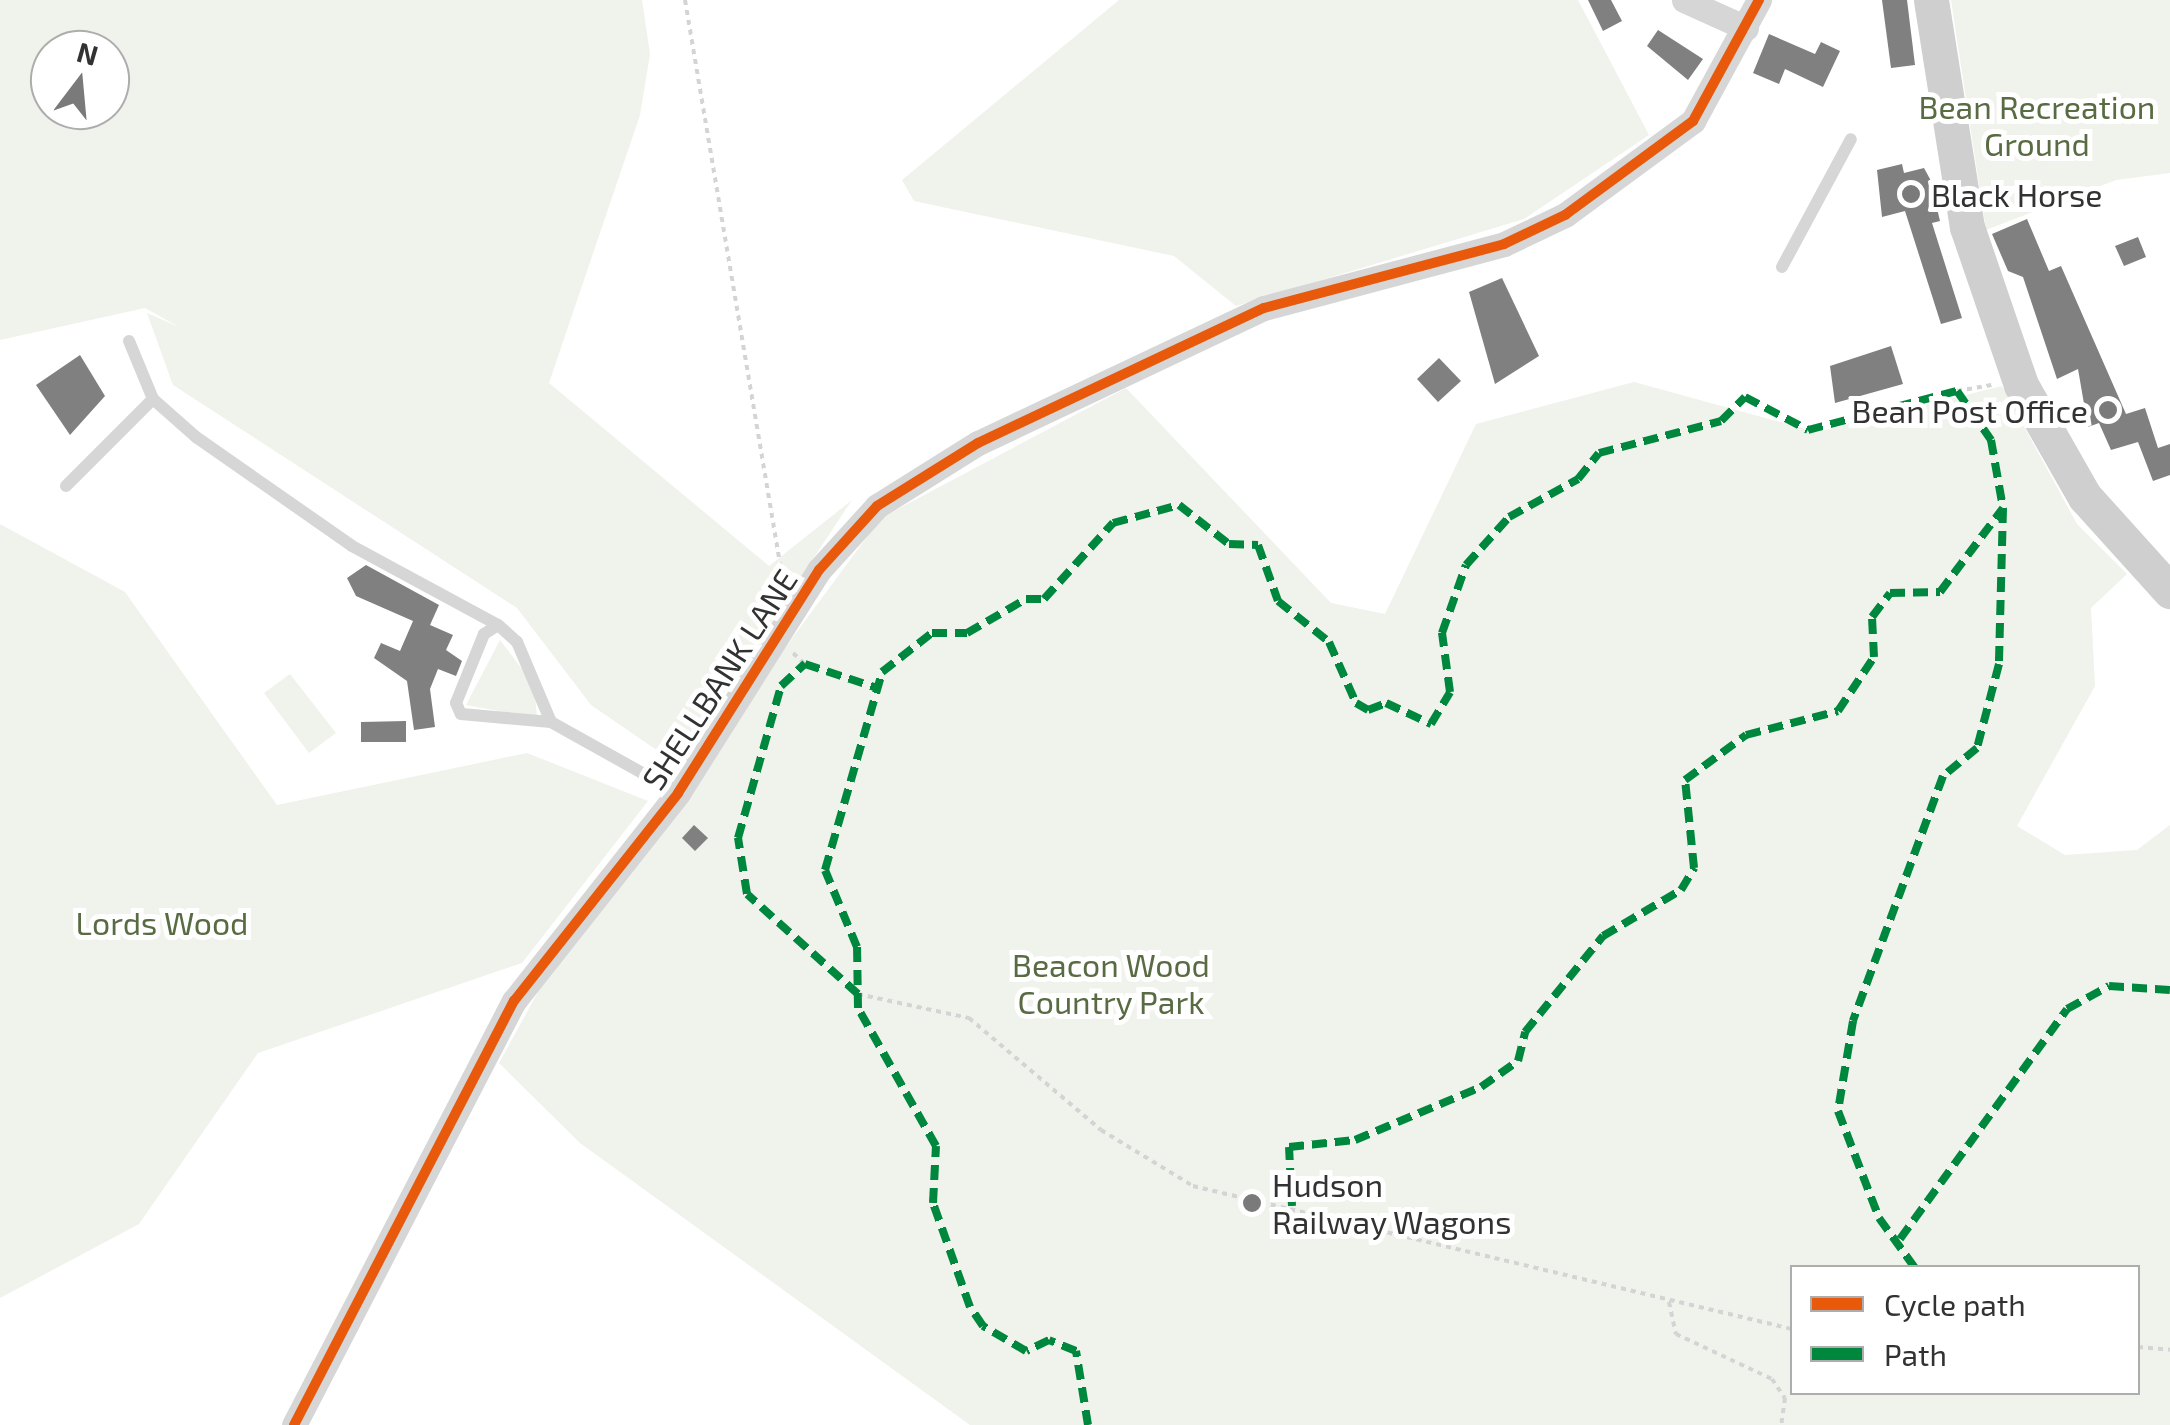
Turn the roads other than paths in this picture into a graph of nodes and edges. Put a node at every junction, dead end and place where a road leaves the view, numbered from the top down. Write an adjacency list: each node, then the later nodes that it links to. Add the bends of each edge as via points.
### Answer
1 (1684, 0): 4 (street)
2 (1759, 0): 4 (street, SHELLBANK LANE)
3 (1931, 0): 10 (main road, via 1958,185 2015,371 2085,497)
4 (1746, 28): 13 (street, SHELLBANK LANE, via 1693,121 1566,215 1504,244 1264,308 978,443 877,506 819,570)
5 (1851, 139): 6 (lane)
6 (1782, 268)
7 (129, 341): 8 (lane)
8 (153, 399): 9 (lane); 11 (lane, via 352,546)
9 (66, 486)
10 (2170, 591)
11 (498, 626): 12 (lane, via 527,658); 12 (lane, via 484,634 456,703 461,714)
12 (550, 722): 13 (lane)
13 (678, 793): 14 (street, SHELLBANK LANE, via 514,1001)
14 (294, 1425)

